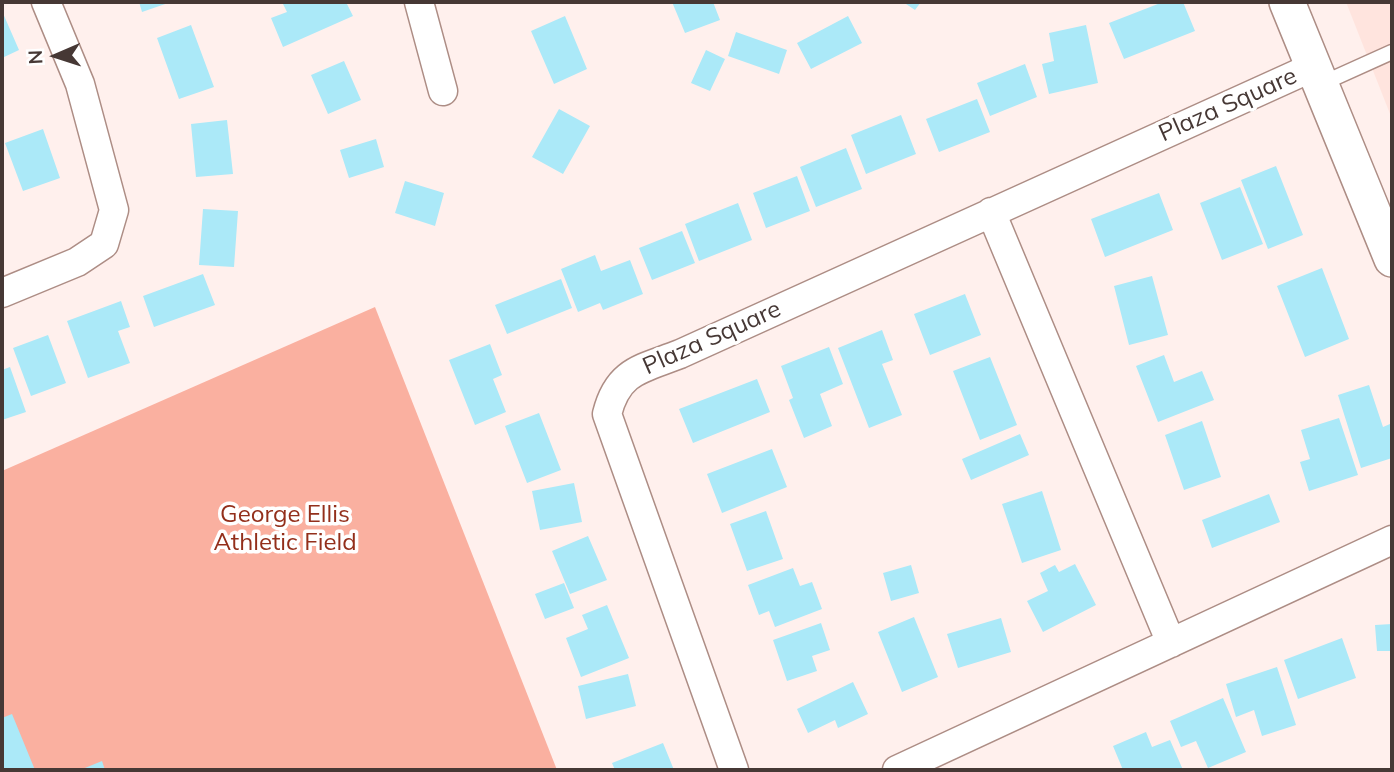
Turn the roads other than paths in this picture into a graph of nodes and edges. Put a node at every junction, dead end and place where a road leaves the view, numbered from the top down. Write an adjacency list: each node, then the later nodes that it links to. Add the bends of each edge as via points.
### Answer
1 (46, 2): 9 (street, via 80,85 114,210 104,244 77,262)
2 (419, 2): 6 (street)
3 (1287, 2): 5 (street)
4 (1392, 52): 5 (lane)
5 (1316, 75): 7 (street, Plaza Square); 8 (street)
6 (443, 91)
7 (990, 212): 11 (street); 12 (street, Plaza Square, via 627,375 612,394 607,414)
8 (1392, 259)
9 (2, 293)
10 (1392, 540): 11 (street)
11 (1171, 643): 13 (street)
12 (734, 770)
13 (897, 770)

